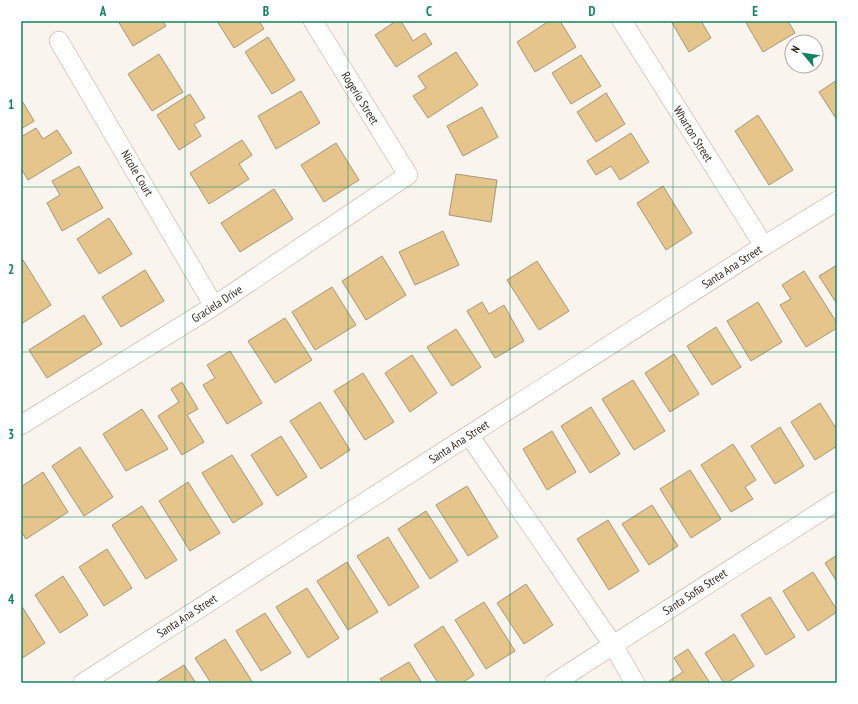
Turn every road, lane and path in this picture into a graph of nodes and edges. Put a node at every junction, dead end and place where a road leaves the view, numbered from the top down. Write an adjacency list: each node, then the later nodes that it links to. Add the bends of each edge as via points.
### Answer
1 (313, 21): 4 (street, Rogerio Street)
2 (622, 21): 6 (street, Wharton Street)
3 (59, 41): 7 (street, Nicole Court)
4 (408, 175): 7 (street, Graciela Drive)
5 (837, 201): 6 (street, Santa Ana Street)
6 (764, 246): 9 (street, Santa Ana Street)
7 (214, 306): 8 (street, Graciela Drive)
8 (22, 422)
9 (469, 435): 11 (street); 12 (street, Santa Ana Street)
10 (837, 501): 11 (street, Santa Sofia Street)
11 (613, 645): 13 (street, Santa Sofia Street); 14 (street)
12 (83, 683)
13 (554, 683)
14 (635, 683)

